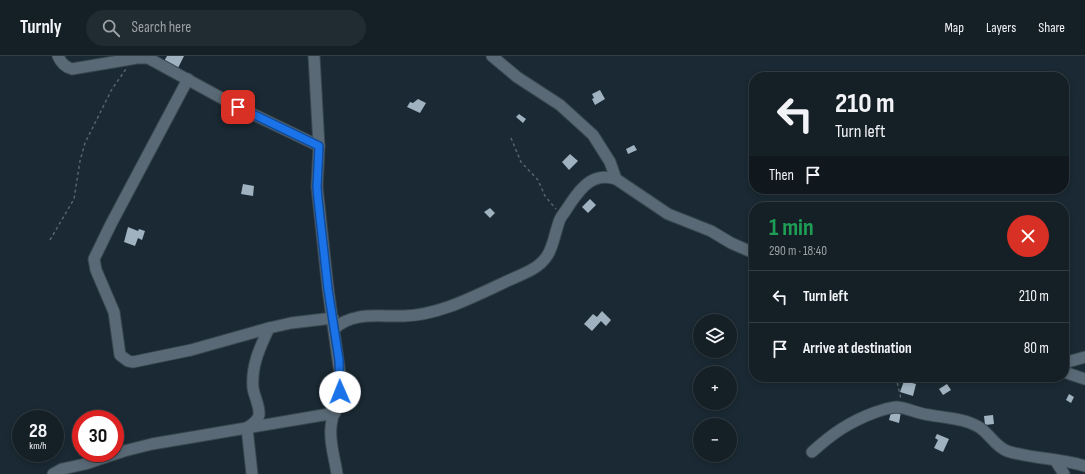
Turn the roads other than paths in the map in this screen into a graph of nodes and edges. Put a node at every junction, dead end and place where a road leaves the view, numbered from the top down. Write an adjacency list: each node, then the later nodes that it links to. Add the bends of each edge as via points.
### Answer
1 (58, 56): 4 (street, via 67,68 72,69 148,58)
2 (314, 56): 5 (street)
3 (492, 56): 6 (street, via 517,77 560,106 592,135 610,162)
4 (188, 79): 5 (street, via 238,107); 9 (street, via 94,259 96,270 114,312 120,355 133,362 192,350)
5 (319, 146): 8 (street, via 317,187)
6 (616, 179): 7 (street, via 668,214 711,231); 8 (street, via 609,176 600,177 589,182 578,193 561,218 549,254 536,267 519,277 436,311 420,315 362,316)
7 (749, 251)
8 (333, 324): 9 (street, via 291,324); 14 (street, via 341,381)
9 (269, 328): 15 (street, via 255,361 253,388 259,414 256,421)
10 (1085, 357): 11 (street)
11 (1069, 362)
12 (1069, 374): 13 (street)
13 (1085, 379)
14 (335, 413): 15 (street); 21 (street, via 331,433)
15 (247, 428): 19 (street, via 152,444); 20 (street)
16 (812, 452): 17 (street, via 850,423 887,408 896,407 966,421 985,431 995,443 1006,450)
17 (1055, 460): 18 (street); 22 (street)
18 (1085, 466)
19 (52, 474)
20 (252, 474)
21 (338, 474)
22 (1064, 474)

